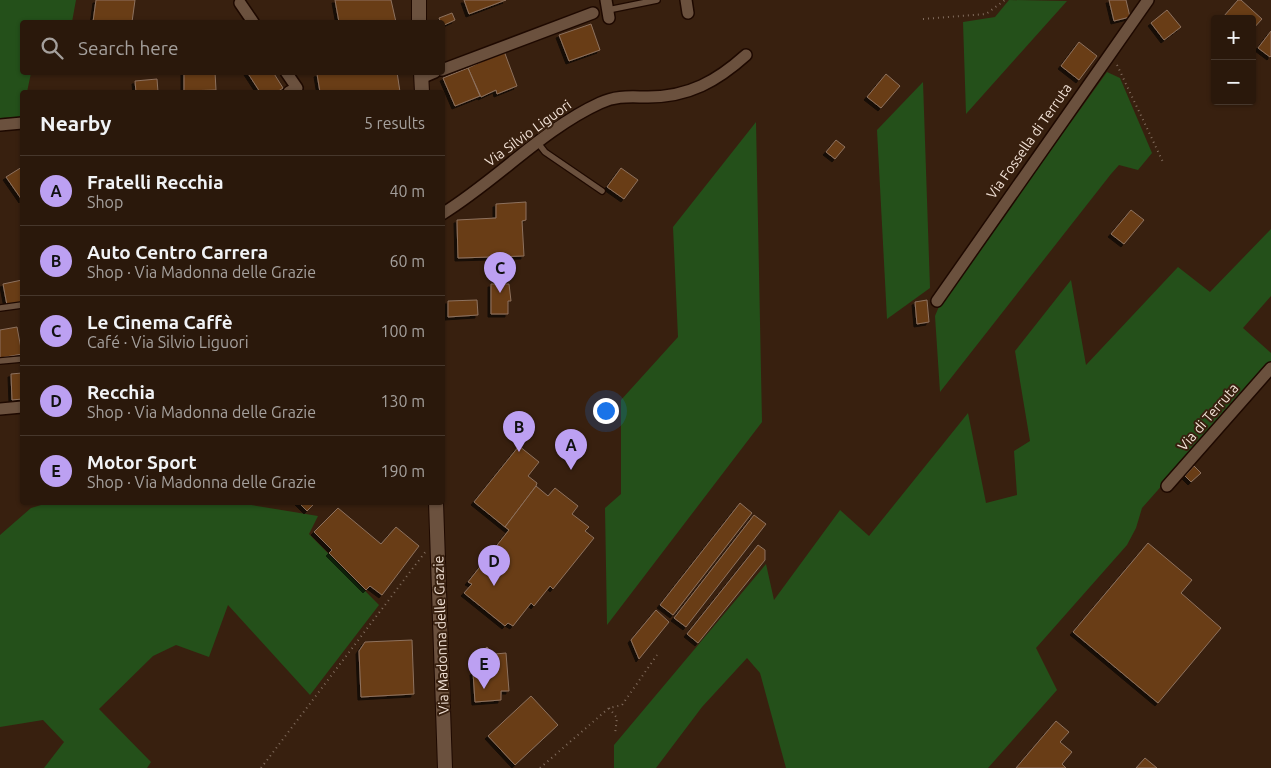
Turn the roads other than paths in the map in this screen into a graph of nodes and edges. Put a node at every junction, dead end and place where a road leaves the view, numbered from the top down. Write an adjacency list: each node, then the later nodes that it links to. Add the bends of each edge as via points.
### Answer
1 (418, 0): 10 (street)
2 (657, 0): 6 (lane)
3 (686, 0): 8 (street)
4 (1148, 0): 22 (street, Via Fossella di Terruta)
5 (240, 3): 9 (street)
6 (608, 9)
7 (593, 13): 12 (street)
8 (688, 13)
9 (252, 20)
10 (419, 20)
11 (746, 55): 19 (street, Via Silvio Liguori, via 723,76 703,86 680,93 649,97 628,95 602,102 574,116)
12 (445, 69)
13 (288, 75): 15 (street, via 297,88)
14 (421, 75): 16 (street)
15 (293, 90)
16 (422, 90)
17 (20, 124): 18 (street)
18 (0, 125)
19 (538, 143): 20 (lane); 21 (street, Via Silvio Liguori)
20 (602, 191)
21 (445, 212)
22 (937, 301)
23 (20, 305): 24 (lane)
24 (0, 308)
25 (20, 360): 26 (lane)
26 (0, 361)
27 (1271, 368): 30 (street, Via di Terruta)
28 (20, 407): 29 (street)
29 (0, 409)
30 (1167, 486)
31 (436, 505): 32 (street, Via Madonna delle Grazie)
32 (445, 768)

